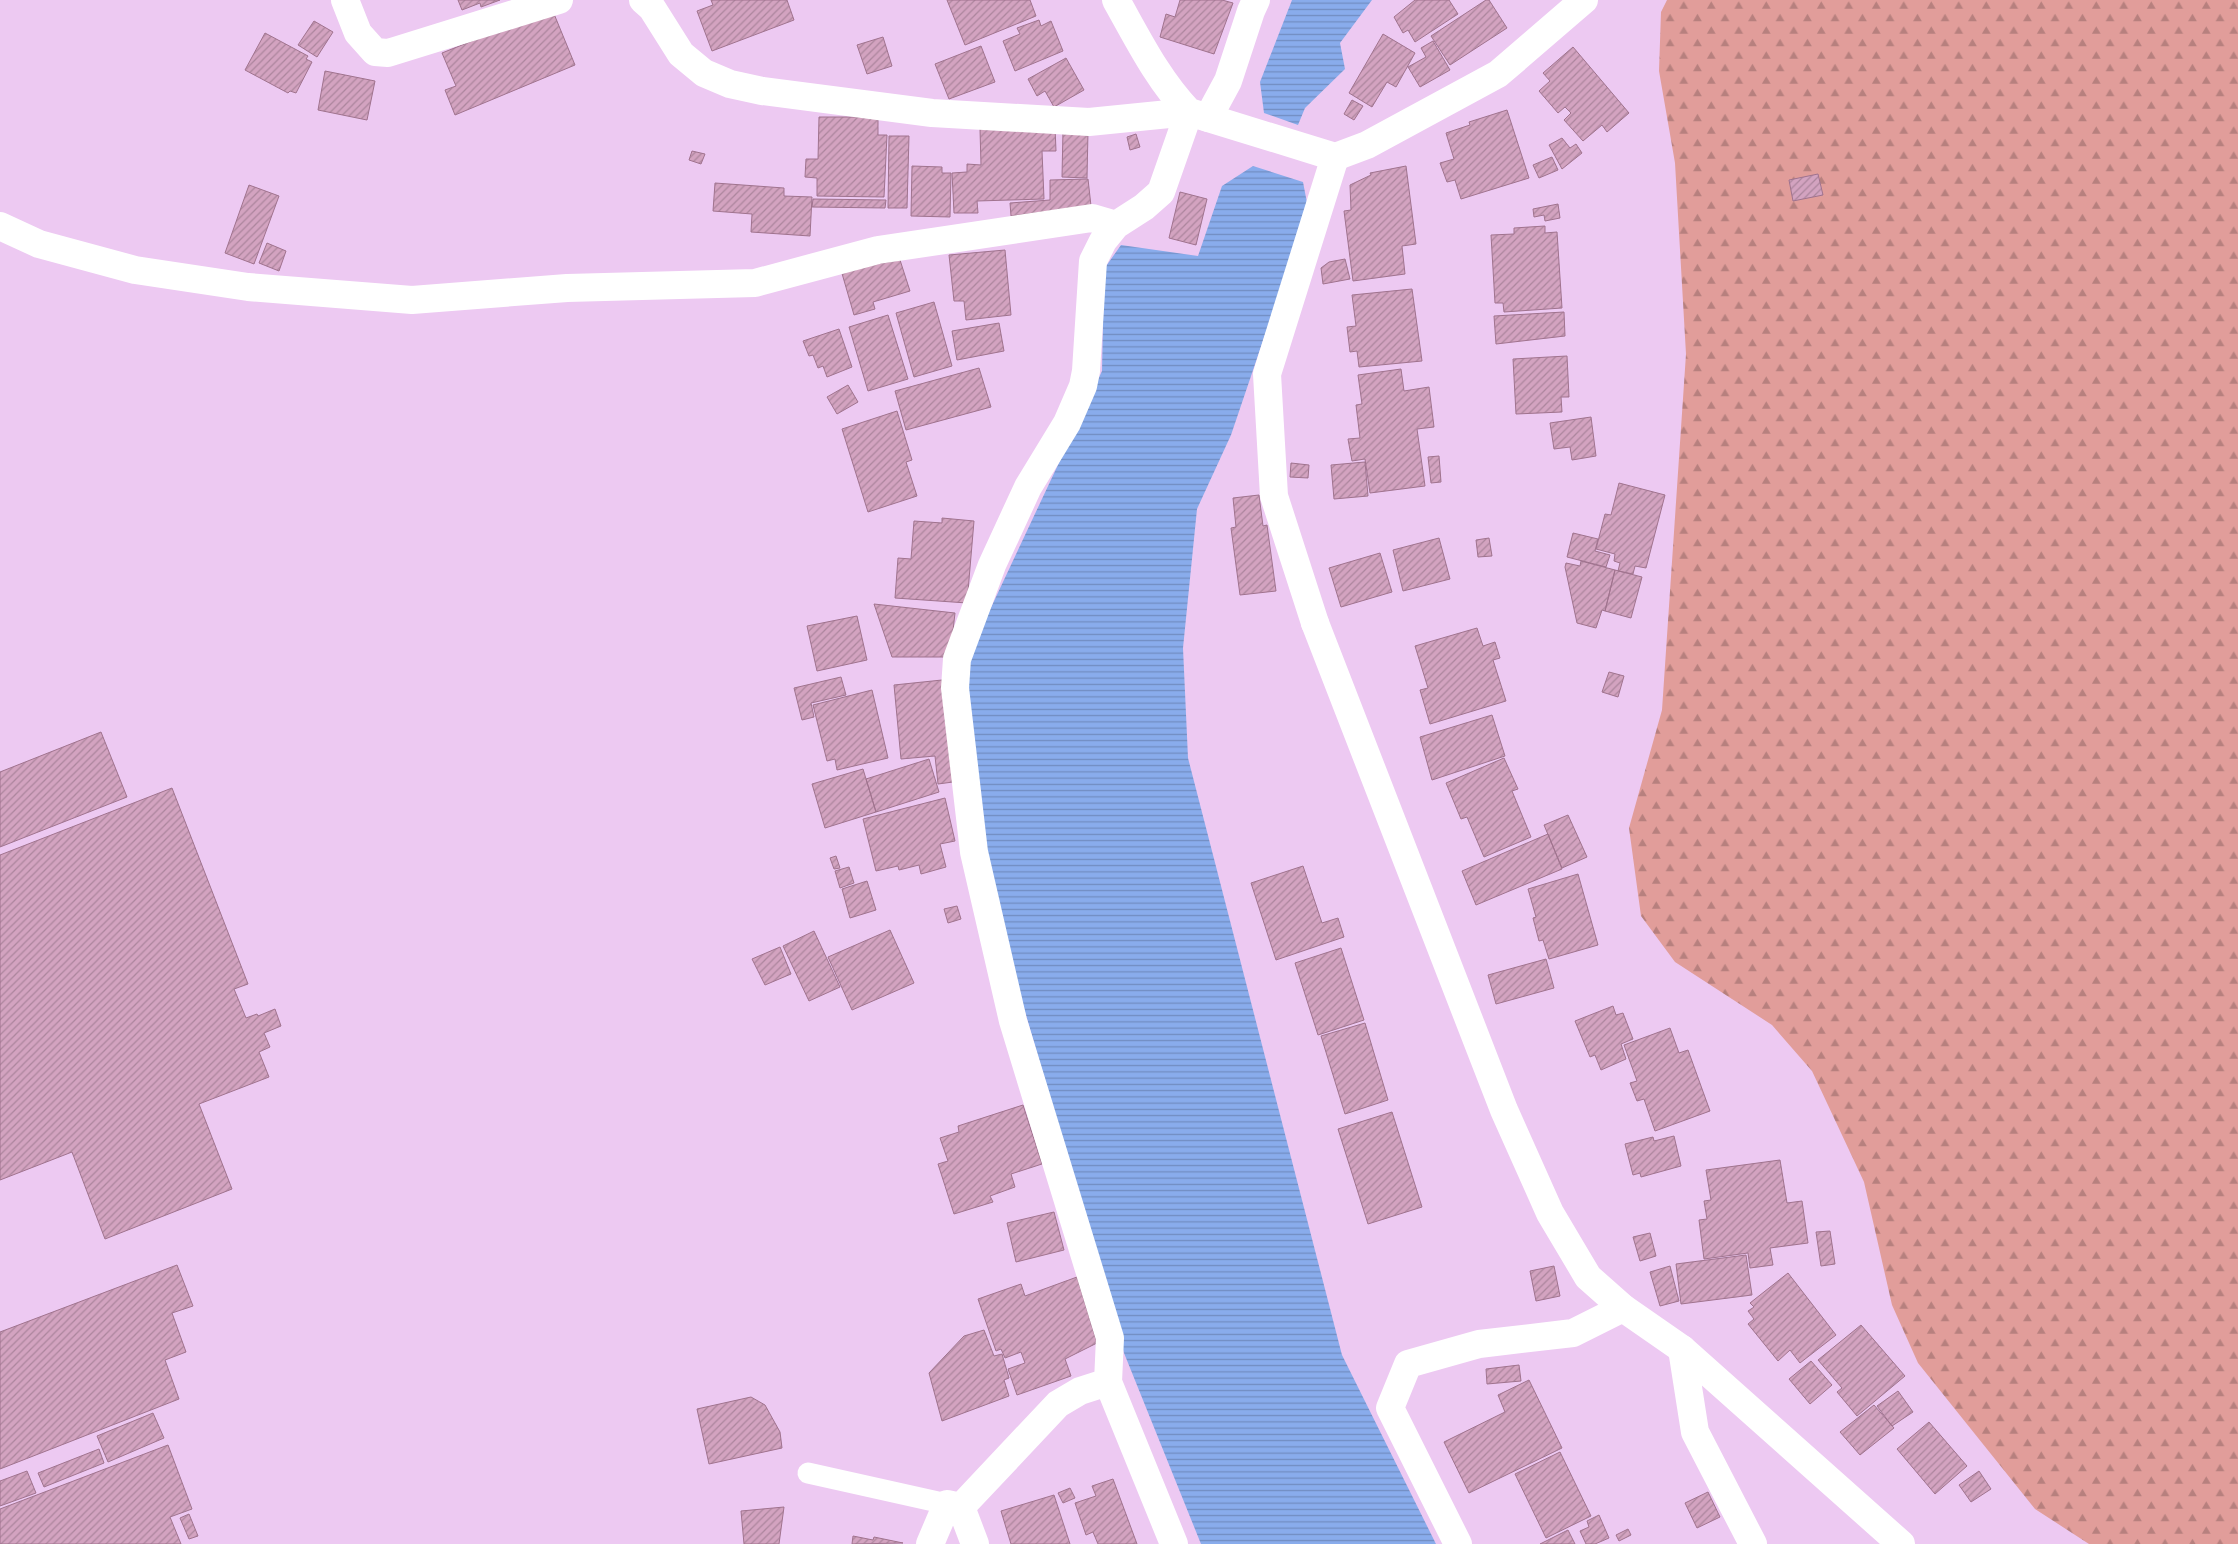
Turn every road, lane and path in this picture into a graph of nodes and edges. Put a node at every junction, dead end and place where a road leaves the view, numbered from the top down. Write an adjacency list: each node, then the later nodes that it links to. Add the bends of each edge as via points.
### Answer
1 (345, 0): 2 (street, via 358,33 375,52 388,53)
2 (559, 0)
3 (643, 0): 7 (street, via 652,8 681,54 704,73 730,84 762,91 932,113 1089,122)
4 (1116, 0): 7 (street, via 1178,100)
5 (1256, 0): 7 (street, via 1228,81)
6 (1584, 0): 8 (street, via 1498,74 1367,146)
7 (1199, 115): 8 (street); 9 (street, via 1161,192)
8 (1336, 157): 11 (street, via 1267,374 1274,496 1315,623 1504,1110 1550,1213 1588,1277)
9 (1116, 225): 10 (street, via 1092,218 914,243 755,283 567,288 412,300 248,287 135,270 39,244); 13 (street, via 1102,241 1093,261 1083,386 1066,423 1028,487 992,565 957,658 955,688 974,852 1013,1021 1110,1338)
10 (0, 226)
11 (1623, 1308): 12 (street); 19 (street, via 1573,1334 1479,1344 1408,1364 1390,1408)
12 (1682, 1349): 20 (street, via 1695,1432); 21 (street)
13 (1108, 1382): 15 (street, via 1058,1404); 18 (street)
14 (808, 1473): 15 (lane)
15 (954, 1506): 16 (street); 17 (street)
16 (930, 1544)
17 (975, 1544)
18 (1174, 1544)
19 (1458, 1544)
20 (1753, 1544)
21 (1901, 1544)

